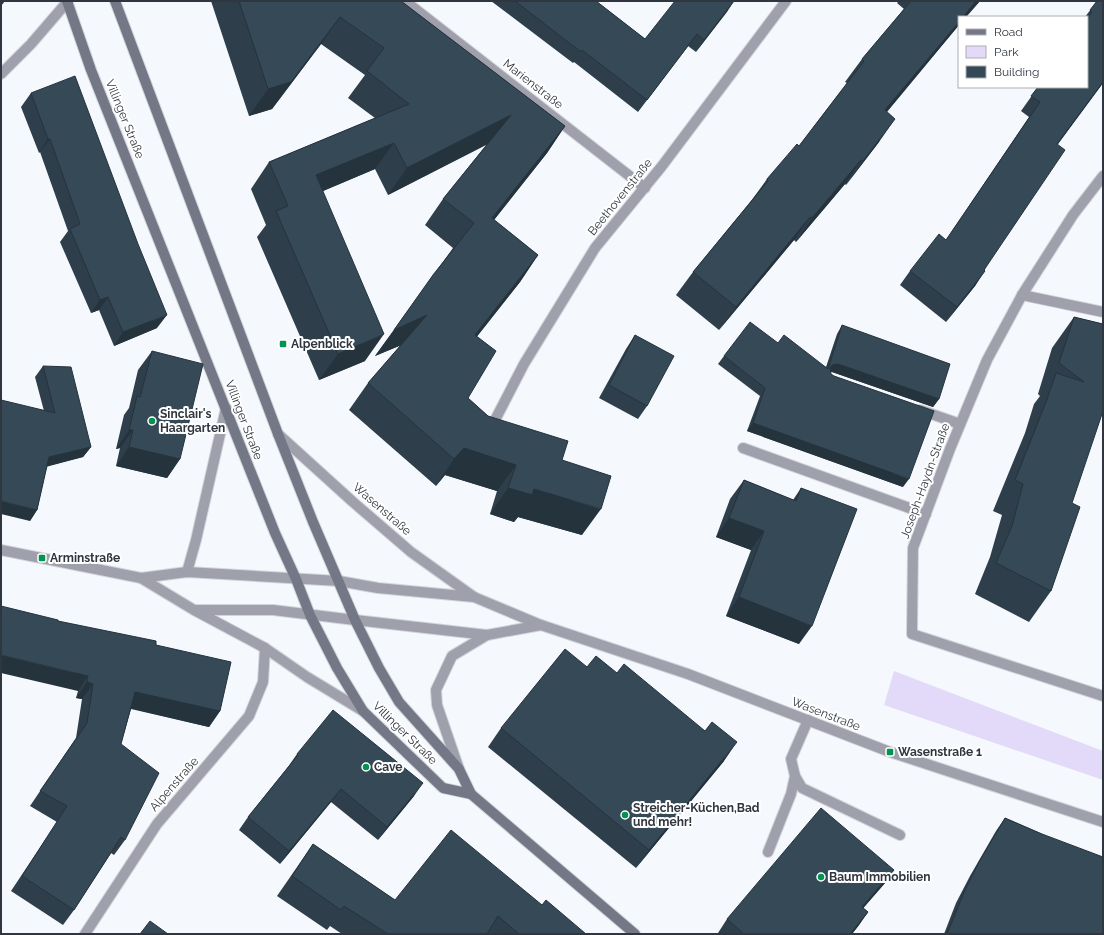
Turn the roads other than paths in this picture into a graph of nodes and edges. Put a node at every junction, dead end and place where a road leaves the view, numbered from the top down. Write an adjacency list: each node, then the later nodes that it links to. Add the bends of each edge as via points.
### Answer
1 (67, 1): 5 (street, via 31,44); 11 (main road, Villinger Straße, via 91,70)
2 (115, 1): 14 (main road, Villinger Straße)
3 (405, 1): 7 (street, Marienstraße)
4 (786, 1): 7 (street, Beethovenstraße)
5 (1, 74)
6 (1103, 176): 8 (street, Joseph-Haydn-Straße, via 1073,215)
7 (645, 188): 12 (street, Beethovenstraße, via 596,248 524,364)
8 (1022, 295): 9 (street); 13 (street, Joseph-Haydn-Straße, via 987,360)
9 (1103, 312)
10 (909, 406): 13 (street)
11 (226, 408): 18 (street); 20 (main road, Villinger Straße, via 275,533)
12 (494, 422)
13 (960, 424): 16 (street, Joseph-Haydn-Straße)
14 (278, 434): 21 (main road, Villinger Straße); 22 (street, Wasenstraße, via 411,552)
15 (743, 448): 16 (street)
16 (926, 514): 29 (street, Joseph-Haydn-Straße, via 914,548 912,634)
17 (1, 550): 19 (street)
18 (187, 572): 19 (street); 20 (street)
19 (141, 578): 23 (street)
20 (296, 579): 21 (street); 24 (main road, Villinger Straße)
21 (339, 581): 22 (street, Wasenstraße, via 378,588); 25 (main road, Villinger Straße)
22 (474, 597): 26 (street, Wasenstraße)
23 (194, 610): 24 (street, via 273,610); 28 (street)
24 (310, 615): 25 (street); 30 (main road, Villinger Straße)
25 (355, 620): 27 (street, Wasenstraße); 32 (main road, Villinger Straße, via 399,702)
26 (541, 625): 27 (street, Wasenstraße); 31 (street, Wasenstraße, via 688,674)
27 (487, 635): 32 (street, Wasenstraße, via 452,656 436,690 437,705)
28 (265, 648): 30 (street); 38 (street, Alpenstraße, via 263,682 250,716 157,824)
29 (1103, 696)
30 (363, 711): 34 (main road, Villinger Straße, via 443,788)
31 (808, 720): 33 (street, via 790,759); 35 (street, Wasenstraße, via 890,752)
32 (459, 769): 34 (main road, Villinger Straße)
33 (795, 776): 36 (street, via 802,788); 37 (street, via 791,794)
34 (471, 794): 39 (main road, Villinger Straße)
35 (1103, 822)
36 (900, 835)
37 (768, 852)
38 (85, 934)
39 (635, 934)

